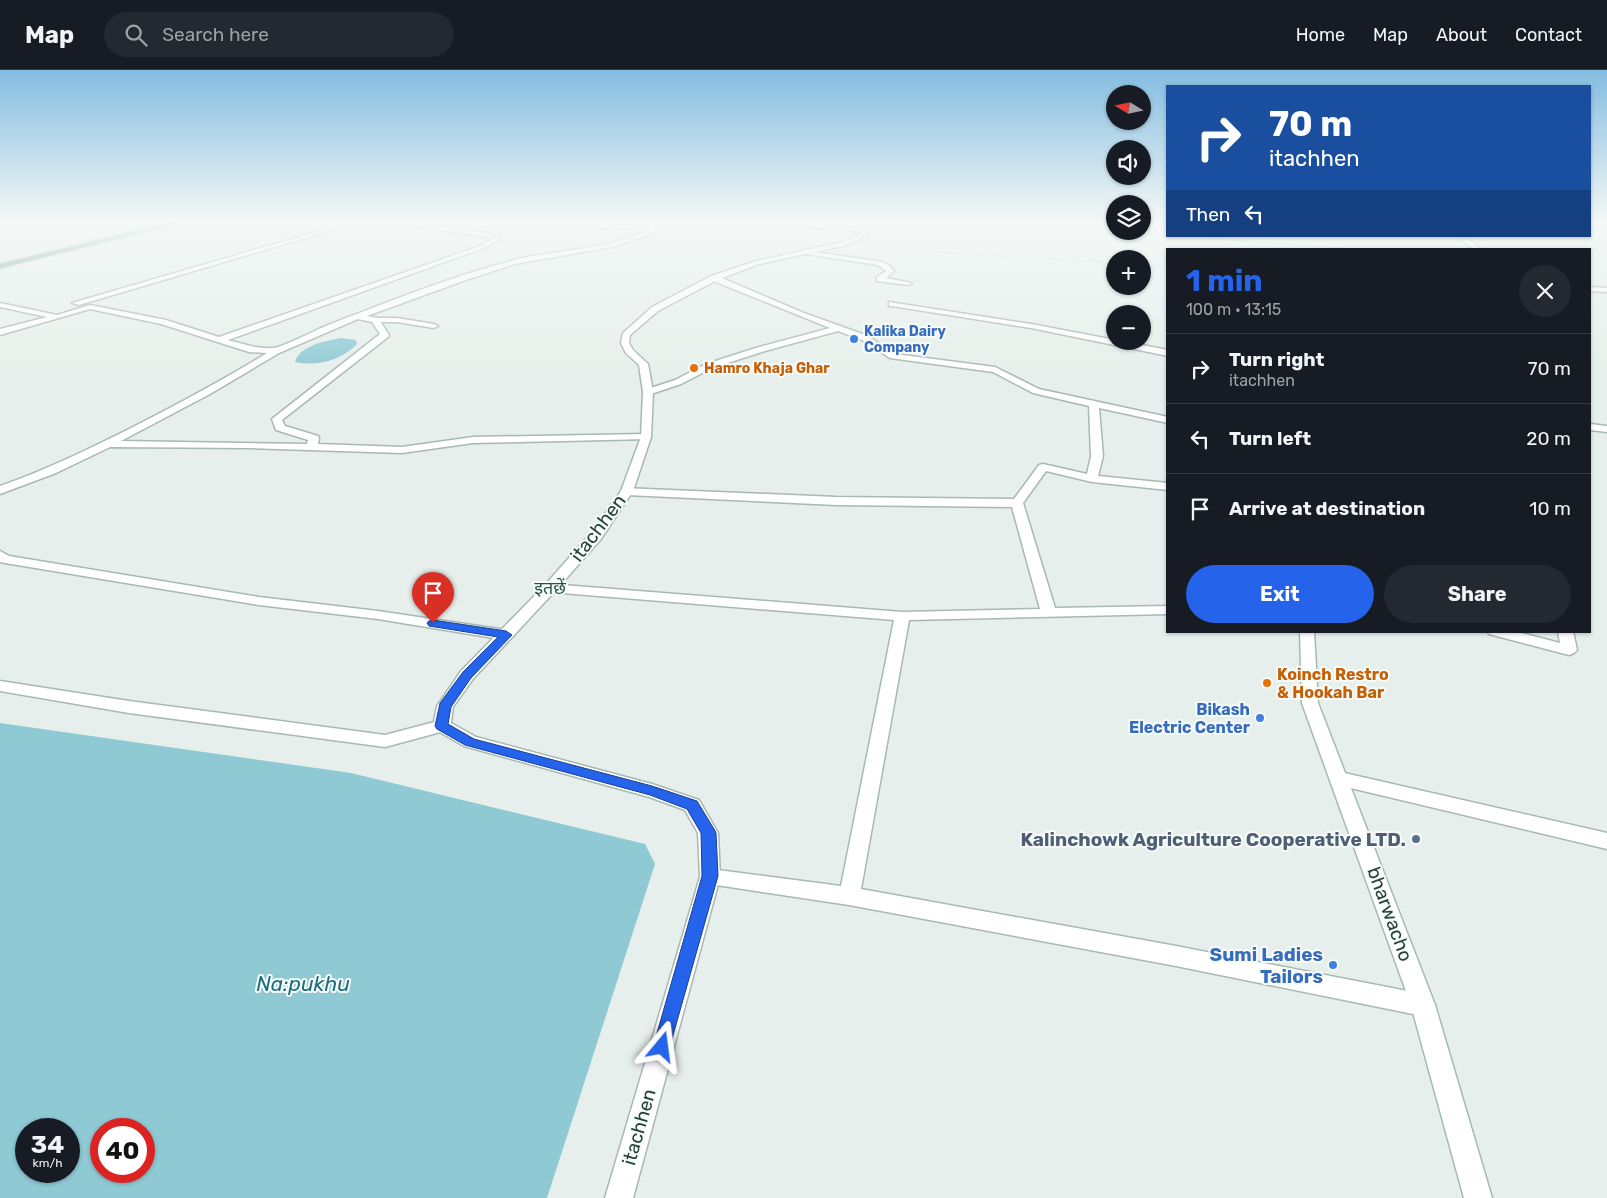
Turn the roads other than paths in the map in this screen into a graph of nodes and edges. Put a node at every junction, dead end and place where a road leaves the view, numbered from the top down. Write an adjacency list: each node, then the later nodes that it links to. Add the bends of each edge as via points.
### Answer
1 (177, 274): 12 (street)
2 (407, 274): 19 (street)
3 (480, 274): 14 (street)
4 (725, 274): 6 (street)
5 (887, 274): 7 (street, via 880,279)
6 (714, 278): 17 (street, via 801,315); 22 (street, itachhen, via 655,309 626,335 629,351 643,364)
7 (908, 283)
8 (1591, 289): 9 (street)
9 (1607, 290)
10 (899, 298): 21 (street, via 892,304 1031,326)
11 (0, 305): 13 (street, via 39,313)
12 (68, 305)
13 (57, 312): 18 (street); 19 (street, via 90,307 163,322)
14 (358, 317): 15 (street); 20 (street)
15 (375, 320): 16 (street); 29 (street, via 385,335 277,419 280,428 314,438)
16 (434, 326)
17 (841, 328): 22 (street, via 718,363); 23 (street, via 893,356 995,370 1036,391)
18 (0, 332)
19 (219, 340): 20 (street, via 249,349)
20 (276, 351): 28 (street, via 208,392)
21 (1166, 353)
22 (648, 392): 27 (street, itachhen)
23 (1094, 405): 24 (street); 30 (street, via 1097,456)
24 (1166, 420)
25 (1591, 427): 26 (street)
26 (1607, 429)
27 (646, 437): 29 (street, via 473,440 402,450); 33 (street, itachhen)
28 (108, 444): 29 (street); 32 (street)
29 (311, 448)
30 (1092, 479): 31 (street); 34 (street, via 1043,467)
31 (1166, 487)
32 (0, 490)
33 (627, 492): 34 (street, via 836,501); 36 (street, itachhen, via 596,536)
34 (1017, 503): 38 (street)
35 (0, 555): 43 (street, via 5,559 258,601)
36 (550, 588): 39 (street); 43 (street, itachhen)
37 (1166, 610): 38 (street)
38 (1049, 614): 39 (street)
39 (902, 616): 49 (street)
40 (1307, 633): 46 (street, bharwacho, via 1310,704)
41 (1502, 633): 42 (street, via 1569,650)
42 (1565, 633)
43 (506, 635): 45 (street, itachhen, via 467,675 445,706)
44 (0, 686): 45 (street, via 128,707 385,740)
45 (442, 726): 48 (street, itachhen, via 470,742 652,791 692,805 708,833)
46 (1340, 779): 47 (street); 50 (street, bharwacho)
47 (1607, 841)
48 (710, 876): 49 (street); 51 (street, itachhen)
49 (849, 896): 50 (street)
50 (1423, 1004): 52 (street, bharwacho)
51 (619, 1198)
52 (1478, 1198)

